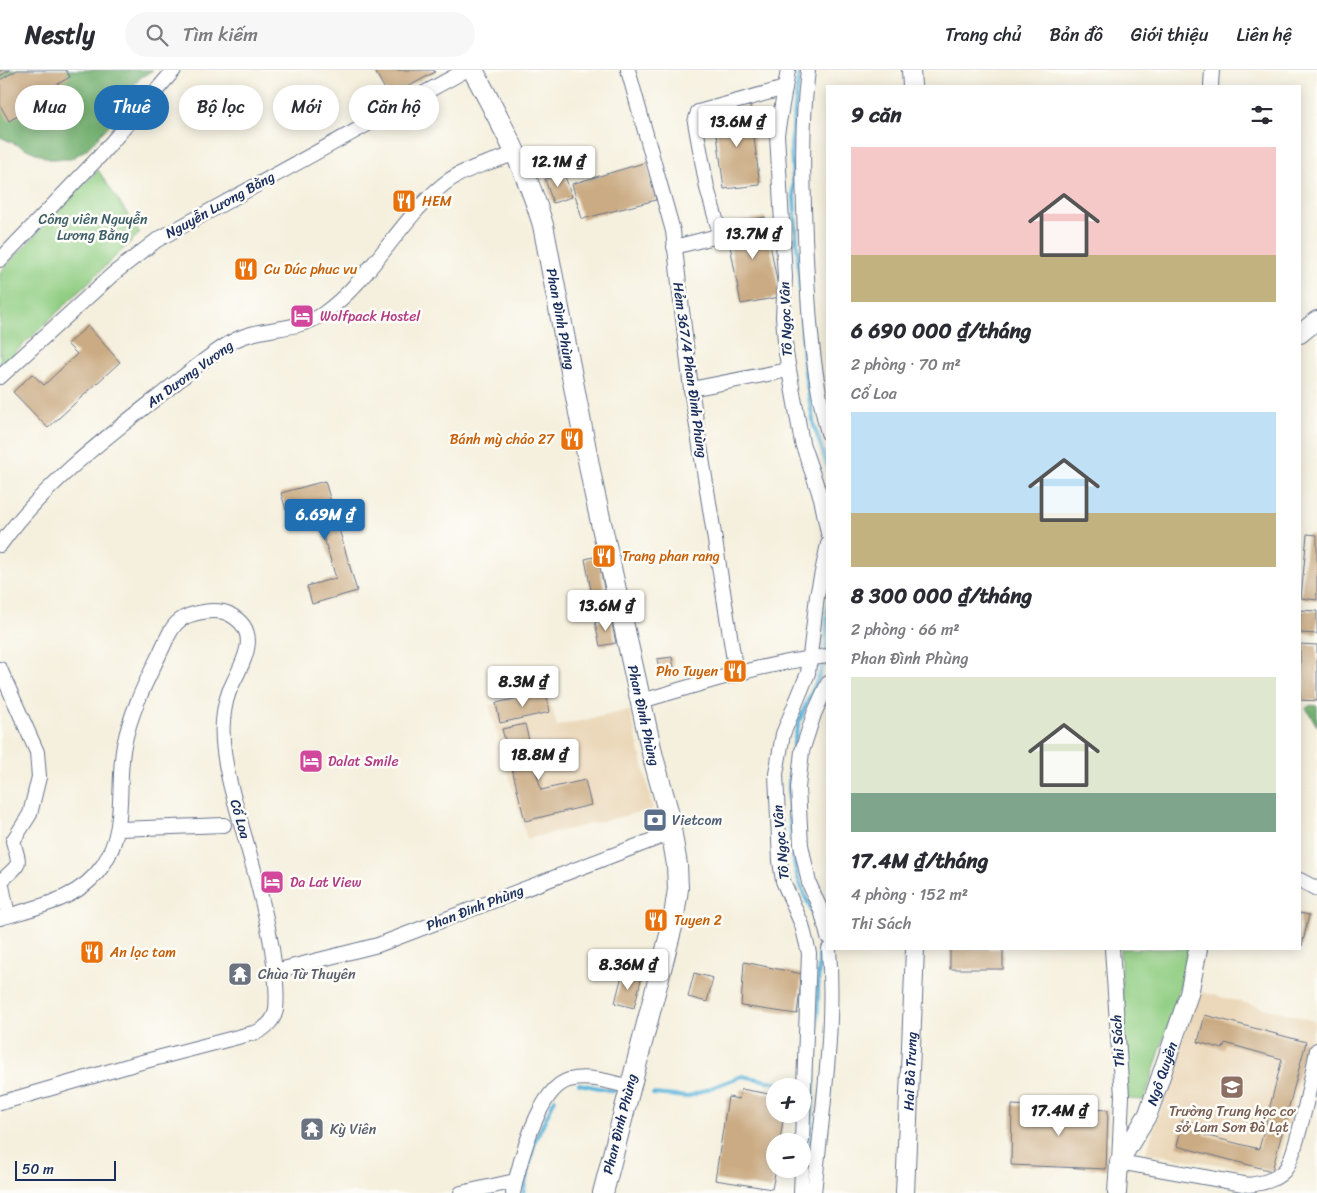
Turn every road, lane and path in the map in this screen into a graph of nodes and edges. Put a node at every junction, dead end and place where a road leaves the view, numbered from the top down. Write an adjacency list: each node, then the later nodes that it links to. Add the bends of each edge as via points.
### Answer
1 (174, 70): 14 (street, via 99,157)
2 (466, 70): 18 (street, Nguyễn Lương Bằng, via 157,240 113,274)
3 (473, 70): 12 (main road, Phan Đình Phùng)
4 (628, 70): 13 (street, Hẻm 367/4 Phan Đình Phùng)
5 (788, 70): 11 (street, Tô Ngọc Vân)
6 (808, 70): 20 (street, Tô Ngọc Vân, via 802,140 808,295 818,397)
7 (911, 70): 9 (street)
8 (1212, 70): 10 (street)
9 (912, 85)
10 (1211, 85)
11 (784, 88): 13 (street, via 698,112 695,122 707,188 719,230 714,237); 17 (street, Tô Ngọc Vân, via 777,134 777,162)
12 (517, 153): 22 (street, An Dương Vương, via 458,175 444,184 411,218 373,266 320,316 301,324 252,332 219,349 122,425 49,488); 28 (main road, Phan Đình Phùng, via 543,225 591,475)
13 (674, 247): 19 (street, Hẻm 367/4 Phan Đình Phùng)
14 (0, 260)
15 (1317, 320): 16 (street)
16 (1301, 333)
17 (788, 370): 19 (street); 21 (street, Tô Ngọc Vân, via 802,442 822,498)
18 (0, 378)
19 (691, 388): 26 (street, Hẻm 367/4 Phan Đình Phùng)
20 (826, 426)
21 (826, 521)
22 (0, 544)
23 (826, 553): 24 (street, Tô Ngọc Vân, via 817,596)
24 (817, 658): 26 (street); 44 (street, Tô Ngọc Vân, via 783,734 776,774 783,881 802,925 809,953)
25 (0, 668): 34 (street, via 37,752 39,777 30,814 13,841 19,858 18,866 1,881)
26 (736, 673): 28 (street)
27 (826, 687): 35 (street, Tô Ngọc Vân, via 802,751 798,788 801,845 809,883)
28 (642, 701): 31 (main road, Phan Đình Phùng)
29 (224, 825): 30 (street, Cổ Loa)
30 (119, 829): 34 (street, Cổ Loa, via 103,865 66,898); 40 (street, Cổ Loa, via 124,745 137,700 168,635 178,621 191,614 229,614 242,624 248,638 247,656 227,696 222,722 224,741 232,792 266,911)
31 (672, 833): 40 (street, Phan Đinh Phùng, via 378,945); 42 (main road, Phan Đình Phùng, via 678,889 673,923)
32 (1301, 881): 33 (street)
33 (1317, 889)
34 (4, 917)
35 (826, 929)
36 (829, 950): 51 (street, via 829,1040)
37 (915, 950): 52 (street, Hai Bà Trưng)
38 (1112, 950): 45 (street, Thi Sách, via 1122,1096)
39 (1198, 950): 45 (street, Ngô Quyền, via 1189,994 1148,1114)
40 (275, 971): 43 (street, Cổ Loa, via 276,1012 264,1029)
41 (1317, 1050): 45 (street, via 1286,1170 1270,1182 1249,1185)
42 (630, 1087): 47 (street, via 592,1078 567,1080 556,1086 528,1134); 49 (main road, Phan Đình Phùng)
43 (0, 1103)
44 (802, 1133)
45 (1119, 1162): 53 (street, Ngô Quyền)
46 (802, 1178): 50 (street)
47 (514, 1187): 48 (street)
48 (461, 1193)
49 (603, 1193)
50 (801, 1193)
51 (814, 1193)
52 (905, 1193)
53 (1118, 1193)

